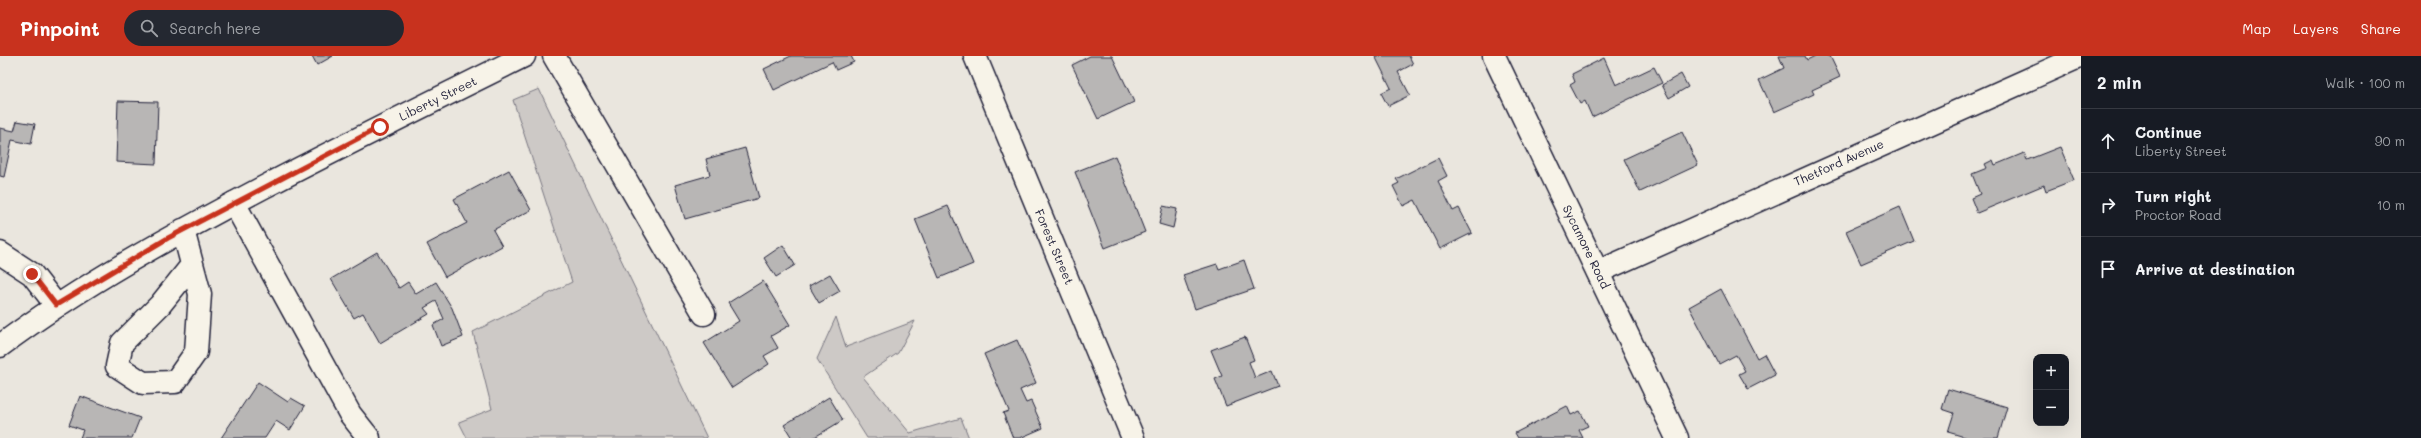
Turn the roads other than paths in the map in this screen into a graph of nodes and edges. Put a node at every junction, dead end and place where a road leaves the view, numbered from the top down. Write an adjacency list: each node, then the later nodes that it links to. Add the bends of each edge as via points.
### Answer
1 (524, 56): 6 (street, Liberty Street)
2 (554, 56): 12 (street)
3 (974, 56): 15 (street, Forest Street)
4 (1494, 56): 10 (street, Sycamore Road)
5 (2081, 56): 10 (street, Thetford Avenue)
6 (234, 203): 7 (street, Liberty Street); 14 (street, via 350,414)
7 (183, 230): 9 (street); 11 (street, Liberty Street)
8 (0, 253): 11 (street, via 32,274)
9 (192, 264): 9 (street, via 200,294 196,352 175,382 143,382 117,366 122,343 160,305)
10 (1598, 272): 16 (street, Sycamore Road)
11 (56, 305): 13 (street, Liberty Street)
12 (704, 314)
13 (0, 346)
14 (369, 438)
15 (1133, 438)
16 (1677, 438)

